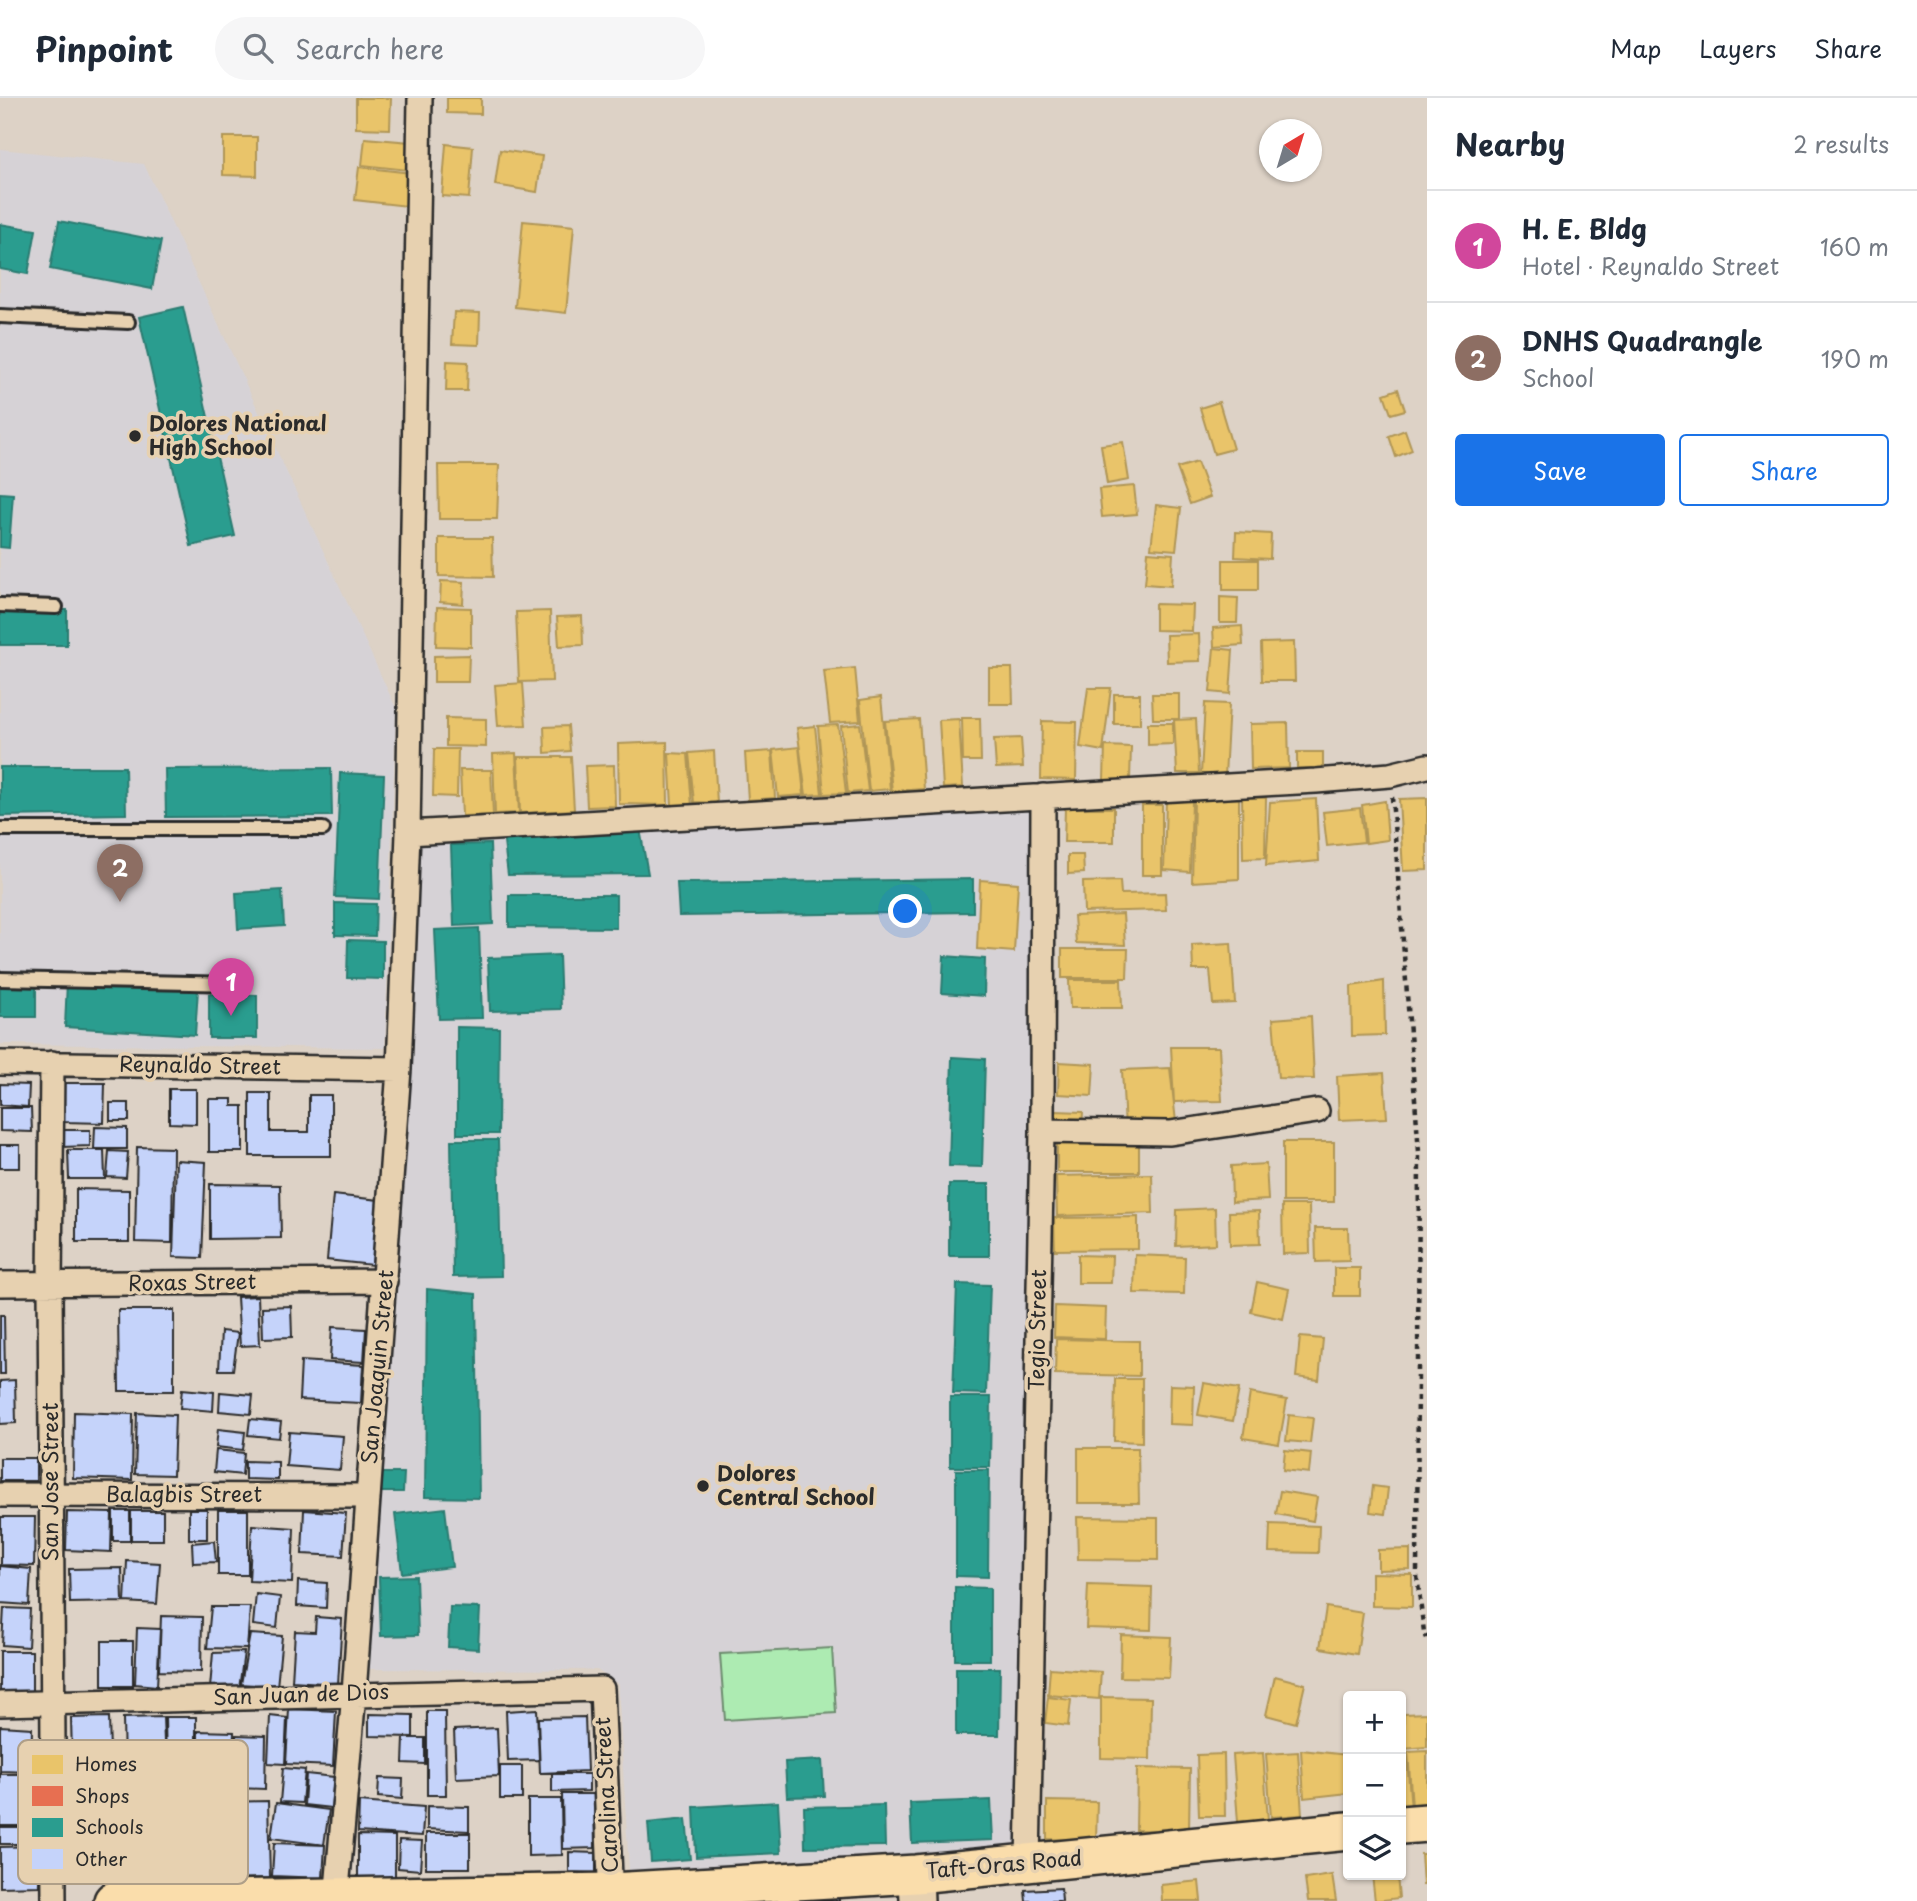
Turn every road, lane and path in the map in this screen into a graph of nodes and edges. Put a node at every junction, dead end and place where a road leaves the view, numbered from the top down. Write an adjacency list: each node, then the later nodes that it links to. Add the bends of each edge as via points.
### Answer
1 (420, 98): 11 (street, San Joaquin Street)
2 (0, 316): 3 (lane)
3 (128, 322)
4 (0, 605): 5 (lane)
5 (56, 607)
6 (1427, 766): 7 (street)
7 (1391, 775): 8 (street); 25 (path, via 1419,1152 1417,1576)
8 (1043, 796): 11 (street); 18 (street, Tegio Street)
9 (0, 828): 10 (lane)
10 (323, 829)
11 (408, 833): 16 (street, San Joaquin Street)
12 (0, 979): 13 (lane)
13 (238, 984)
14 (0, 1063): 15 (street, Reynaldo Street)
15 (51, 1063): 16 (street, Reynaldo Street); 21 (street, San Jose Street)
16 (399, 1069): 19 (street, San Joaquin Street)
17 (1317, 1111): 18 (street, via 1170,1133)
18 (1042, 1131): 34 (street, Tegio Street)
19 (385, 1281): 21 (street, Roxas Street); 24 (street, San Joaquin Street)
20 (0, 1284): 21 (street, Roxas Street)
21 (50, 1285): 22 (street, San Jose Street)
22 (51, 1494): 23 (street, Balagbis Street); 24 (street, Balagbis Street); 28 (street, San Jose Street)
23 (0, 1495)
24 (368, 1496): 27 (street, San Joaquin Street)
25 (1427, 1639)
26 (602, 1689): 27 (street, San Juan de Dios); 36 (street, Carolina Street)
27 (354, 1693): 28 (street, San Juan de Dios); 37 (street, San Joaquin Street)
28 (53, 1703): 29 (street, San Juan de Dios); 30 (street, San Jose Street)
29 (0, 1704)
30 (53, 1740)
31 (1427, 1823): 32 (main road)
32 (1406, 1825)
33 (1343, 1832): 34 (main road, Taft-Oras Road)
34 (1028, 1864): 35 (main road, Taft-Oras Road)
35 (917, 1887): 36 (main road, Taft-Oras Road)
36 (611, 1897): 37 (main road, Taft-Oras Road)
37 (336, 1898): 38 (main road, Taft-Oras Road)
38 (113, 1901)

